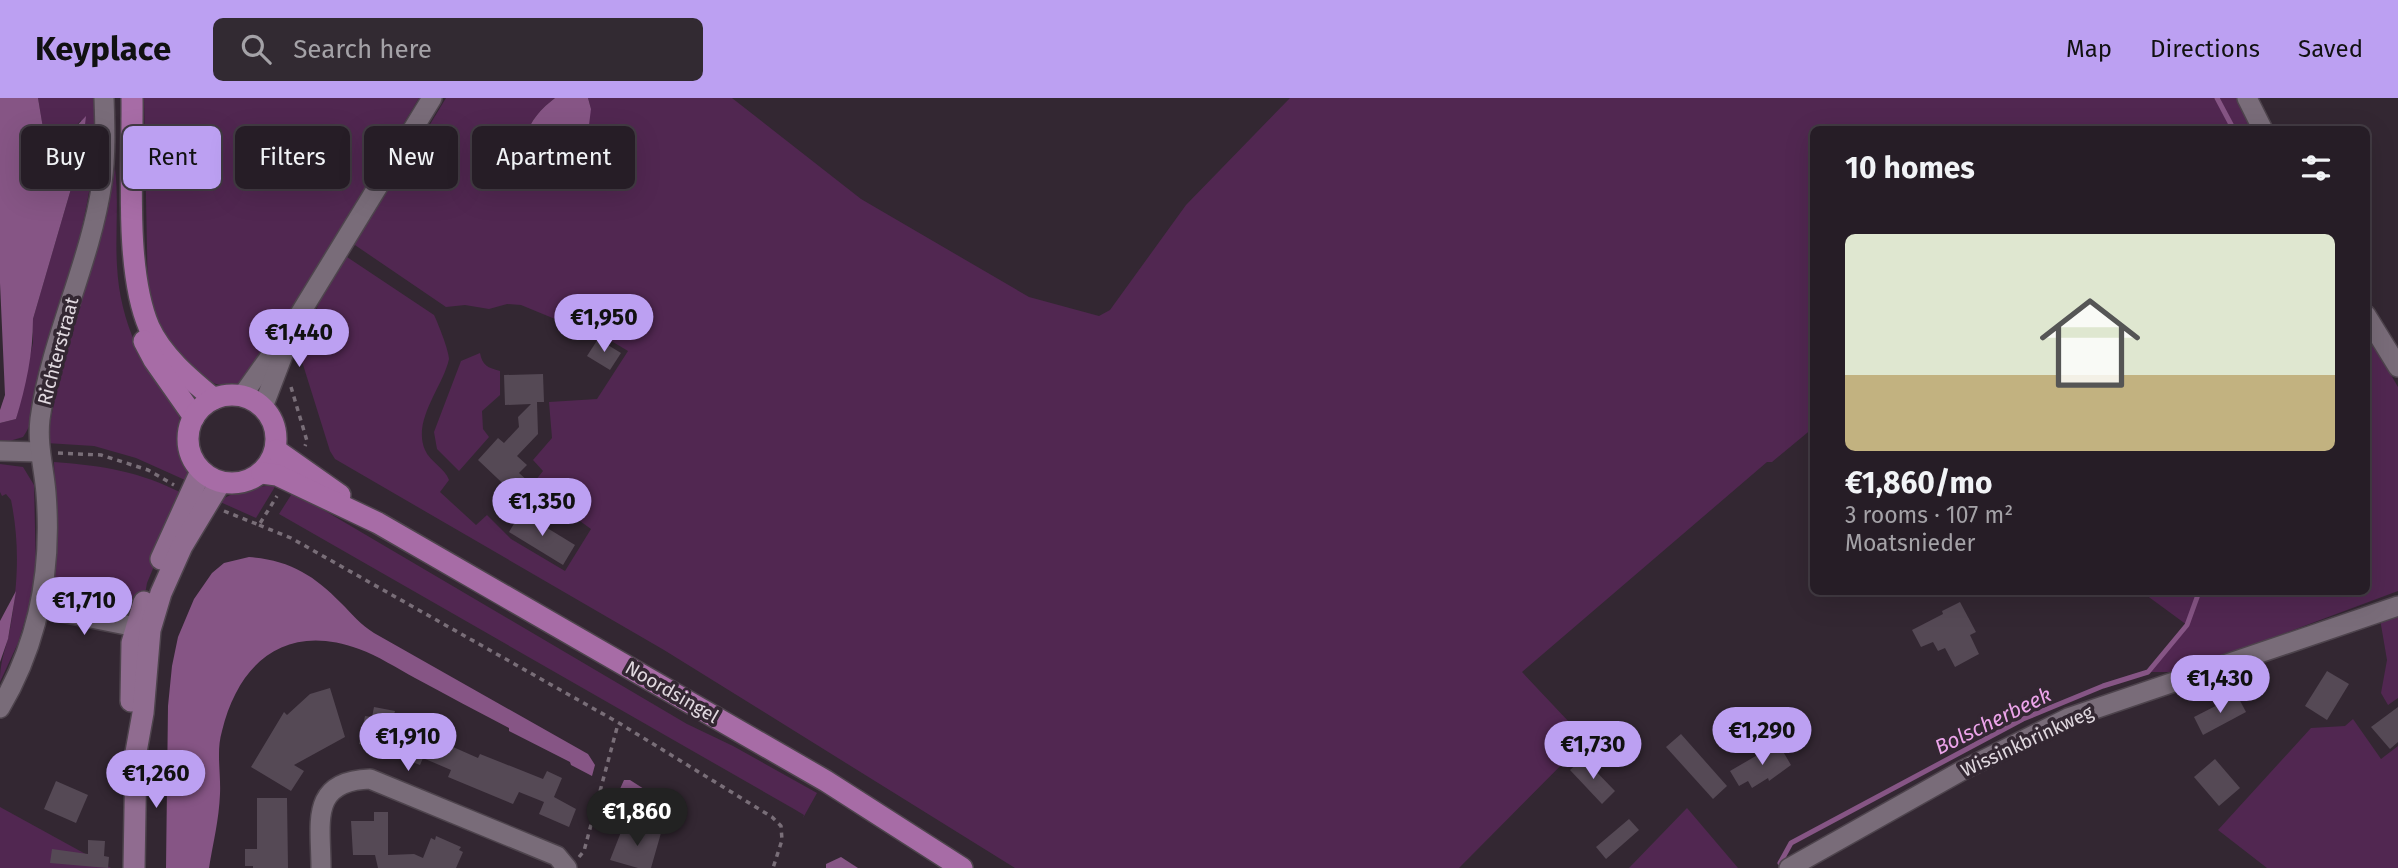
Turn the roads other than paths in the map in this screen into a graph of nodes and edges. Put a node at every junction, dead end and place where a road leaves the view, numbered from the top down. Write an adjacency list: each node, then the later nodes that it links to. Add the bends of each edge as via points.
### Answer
1 (104, 98): 16 (street, Richterstraat, via 102,184 46,385)
2 (132, 98): 6 (main road)
3 (432, 98): 7 (street)
4 (2246, 98): 5 (street)
5 (2261, 126)
6 (135, 268): 11 (main road, via 150,329 165,352); 13 (main road, via 131,292 139,331)
7 (298, 317): 10 (street); 12 (street)
8 (2370, 322): 9 (street)
9 (2398, 367)
10 (242, 396): 11 (main road); 12 (main road)
11 (214, 399): 13 (main road)
12 (262, 407): 14 (main road, via 276,430)
13 (194, 417): 17 (main road, via 188,445)
14 (276, 450): 18 (main road, Noordsingel); 19 (main road)
15 (0, 451): 16 (street)
16 (39, 452): 23 (street, Richterstraat, via 46,495)
17 (201, 471): 20 (main road); 21 (main road)
18 (292, 471): 19 (main road, Noordsingel); 29 (main road, Noordsingel, via 826,781)
19 (262, 473): 20 (main road, via 246,482)
20 (220, 483): 21 (main road)
21 (199, 499): 24 (main road)
22 (2398, 606): 30 (street, Wissinkbrinkweg, via 2068,718 1963,770)
23 (41, 608): 24 (street); 25 (street, Richterstraat, via 20,670)
24 (143, 629): 27 (main road)
25 (0, 708)
26 (571, 864): 28 (street, via 369,779 352,779 332,790 321,806)
27 (134, 868)
28 (321, 868)
29 (962, 868)
30 (1789, 868)

